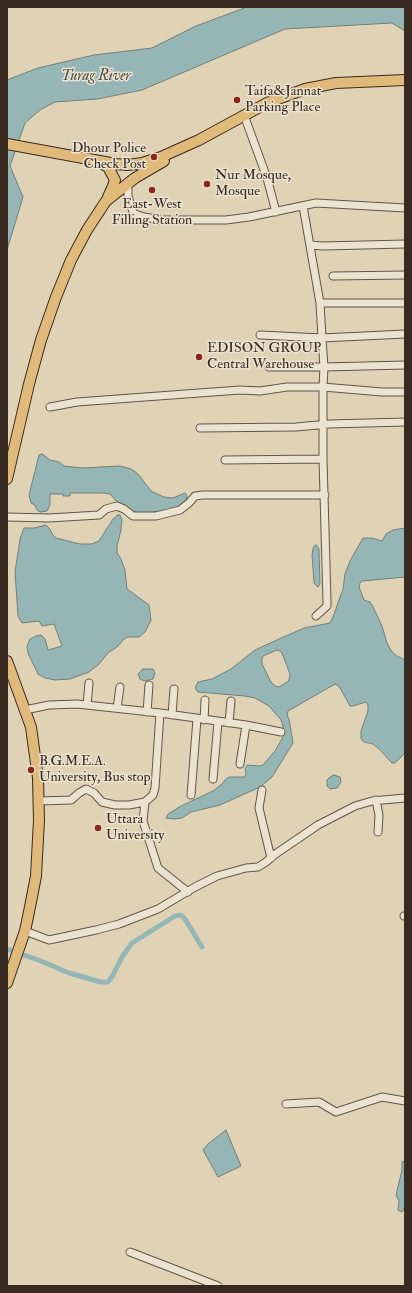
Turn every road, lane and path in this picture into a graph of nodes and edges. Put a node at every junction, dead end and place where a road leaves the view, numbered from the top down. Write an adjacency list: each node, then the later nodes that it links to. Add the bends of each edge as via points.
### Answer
1 (405, 80): 2 (highway, via 336,83 305,89 267,103)
2 (244, 115): 3 (highway); 10 (street, via 267,178)
3 (199, 140): 5 (highway, via 161,158 142,163 128,165); 6 (highway, via 190,148)
4 (7, 144): 5 (highway)
5 (94, 159): 7 (highway, via 108,167 115,180)
6 (128, 183): 7 (highway); 10 (street, via 128,196 133,212 144,217 173,221 226,220)
7 (106, 201): 31 (highway, via 86,230 56,297 29,384)
8 (303, 206): 9 (street, via 316,203); 10 (street); 11 (street)
9 (405, 208)
10 (276, 212)
11 (310, 244): 12 (street); 15 (street)
12 (405, 244)
13 (405, 275): 14 (street)
14 (333, 276)
15 (320, 303): 16 (street); 19 (street)
16 (405, 303)
17 (405, 334): 19 (street)
18 (260, 335): 19 (street)
19 (322, 338): 22 (street)
20 (405, 365): 22 (street)
21 (269, 367): 22 (street)
22 (324, 367): 23 (street)
23 (323, 387): 24 (street); 25 (street, via 240,390 77,402); 27 (street)
24 (405, 392)
25 (50, 407)
26 (405, 422): 27 (street)
27 (324, 425): 28 (street); 29 (street)
28 (200, 428)
29 (323, 459): 30 (street); 32 (street)
30 (225, 460)
31 (7, 479)
32 (325, 495): 33 (street, via 203,495 196,496 180,510 156,516 133,516 117,506 106,509 99,515); 34 (street, via 327,606)
33 (7, 517)
34 (316, 616)
35 (7, 661): 44 (highway)
36 (89, 683): 42 (street)
37 (149, 685): 45 (street)
38 (120, 687): 43 (street)
39 (174, 689): 47 (street)
40 (206, 700): 48 (street)
41 (231, 701): 50 (street)
42 (87, 705): 43 (street); 44 (street, via 49,705)
43 (117, 708): 45 (street)
44 (25, 710): 59 (highway, via 31,727)
45 (147, 712): 46 (street)
46 (160, 713): 47 (street); 60 (street, via 155,788 153,795)
47 (172, 715): 48 (street)
48 (200, 719): 49 (street); 56 (street)
49 (218, 722): 50 (street); 54 (street)
50 (229, 723): 51 (street)
51 (246, 725): 52 (street); 53 (street)
52 (281, 732)
53 (240, 764)
54 (213, 779)
55 (262, 790): 62 (street, via 259,808)
56 (191, 795)
57 (405, 798): 58 (street)
58 (376, 800): 61 (street, via 379,815); 62 (street, via 355,806 325,821)
59 (39, 801): 60 (street, via 71,800 86,789 102,802 115,805); 64 (highway, via 36,876)
60 (145, 802): 63 (street, via 143,821 158,868)
61 (378, 832)
62 (271, 858): 63 (street, via 258,867 217,876)
63 (188, 892): 64 (street, via 158,909 96,930 49,940)
64 (24, 934): 65 (highway)
65 (7, 983)
66 (405, 1101): 67 (street, via 382,1097 336,1112 319,1102)
67 (286, 1104)
68 (130, 1252): 69 (street)
69 (218, 1286)

